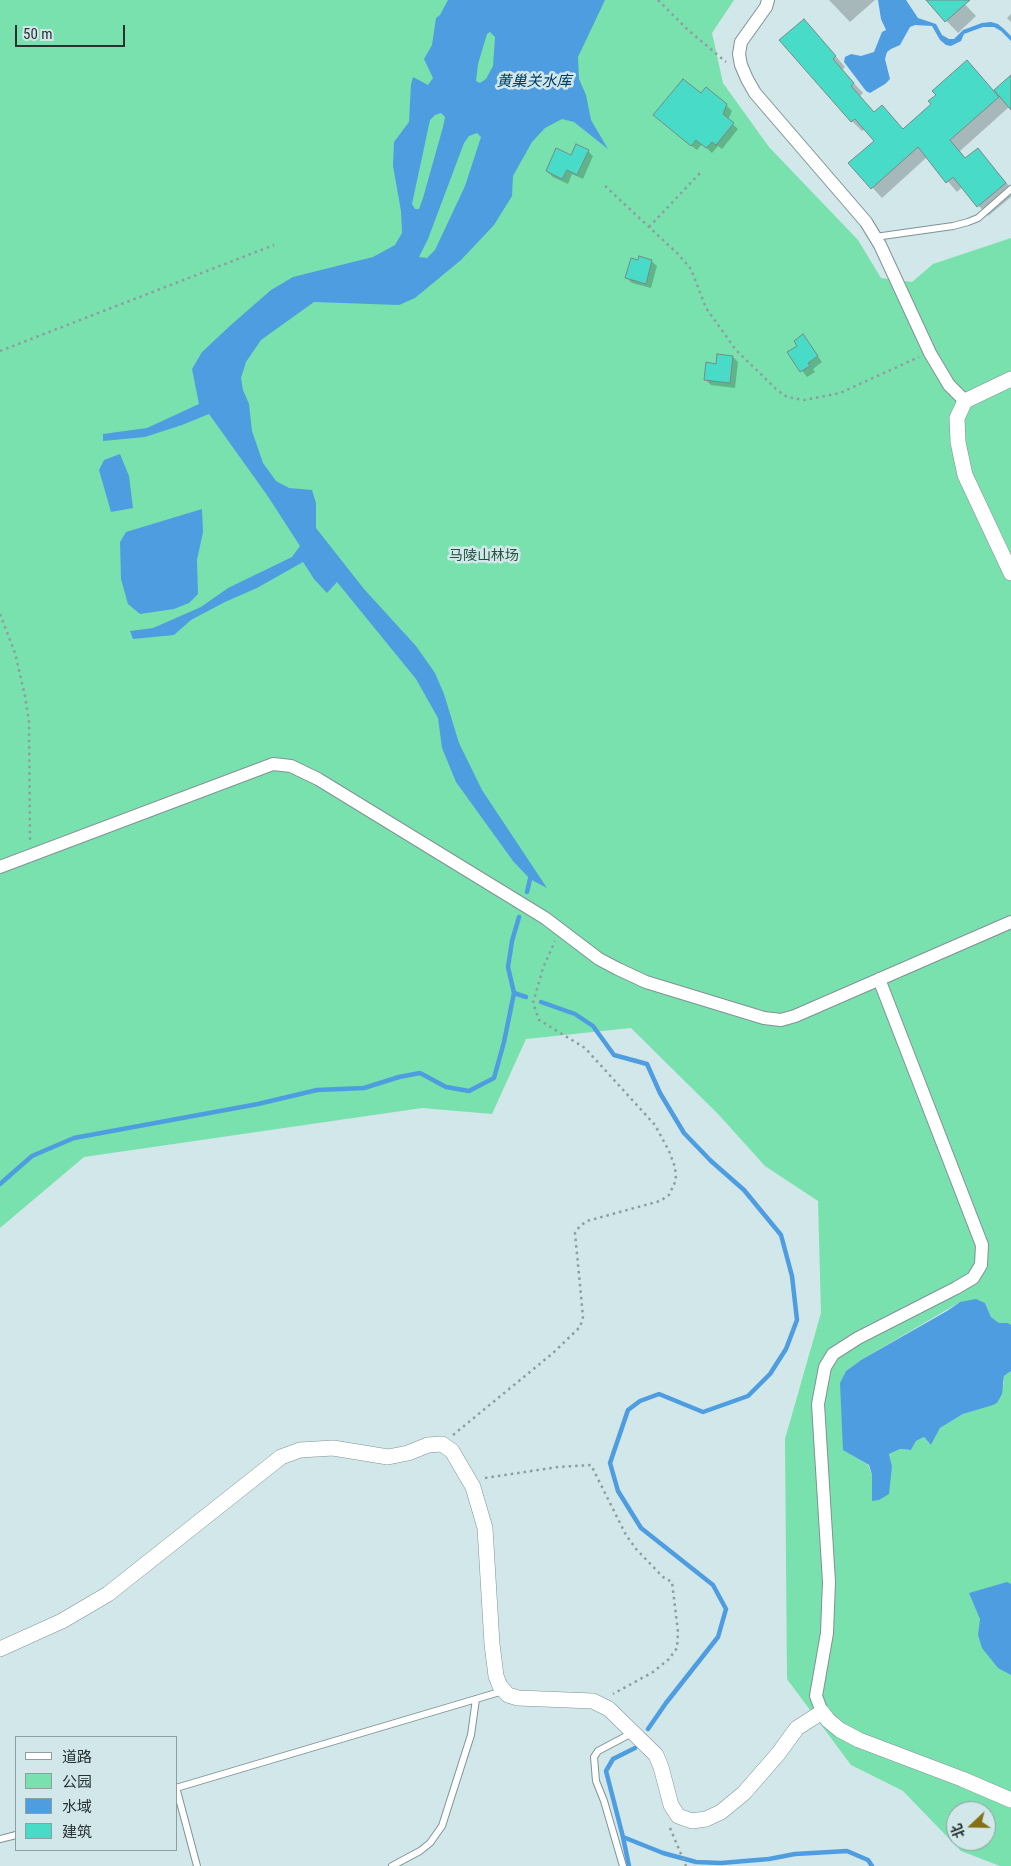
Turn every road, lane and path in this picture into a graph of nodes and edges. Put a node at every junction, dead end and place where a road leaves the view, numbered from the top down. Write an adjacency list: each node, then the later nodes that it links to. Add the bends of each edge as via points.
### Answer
1 (658, 0): 3 (path)
2 (768, 0): 3 (street, via 741,42 739,54)
3 (747, 79): 8 (street, via 755,93 866,222)
4 (700, 173): 7 (path)
5 (605, 186): 7 (path)
6 (1011, 189): 8 (lane, via 978,218 968,222)
7 (649, 227): 11 (path, via 691,269 706,308 736,350 787,397 804,400 840,393)
8 (875, 237): 11 (street)
9 (274, 245): 10 (path)
10 (0, 351)
11 (930, 353): 13 (street, via 949,385)
12 (1011, 379): 13 (street)
13 (965, 401): 14 (street, via 957,418 958,442 966,475)
14 (1011, 573)
15 (0, 614): 16 (path, via 14,653 29,722)
16 (31, 855): 17 (street); 19 (street, via 273,764 291,766 327,784)
17 (0, 867)
18 (1011, 922): 20 (street)
19 (560, 930): 20 (street, via 599,958 646,982 764,1018 781,1020 795,1016); 21 (path, via 532,1003 539,1020 585,1048 655,1125 669,1151 676,1180 669,1195 660,1201 587,1221 580,1226 575,1233 583,1317 580,1327 554,1353)
20 (879, 980): 27 (street, via 982,1245 981,1265 973,1278 833,1354 825,1367 818,1404 829,1582 827,1632 816,1696)
21 (442, 1444): 22 (street, via 452,1451); 23 (street, via 388,1457 332,1448 300,1450 281,1457 108,1594 62,1621)
22 (470, 1481): 24 (street, via 485,1528 496,1676); 26 (path, via 516,1472 591,1465 626,1535 663,1577 672,1582 677,1648 653,1672 615,1692)
23 (0, 1649)
24 (504, 1691): 25 (lane); 26 (street, via 518,1698 575,1699)
25 (476, 1699): 29 (lane); 36 (lane, via 471,1735 442,1826 420,1851)
26 (600, 1704): 28 (street)
27 (822, 1712): 28 (street, via 798,1728 744,1792 721,1812 706,1819 678,1816 671,1805 656,1755); 31 (street, via 840,1730 859,1740)
28 (633, 1732): 37 (lane, via 598,1751 594,1757 596,1781)
29 (178, 1787)
30 (178, 1795): 35 (lane)
31 (1011, 1800)
32 (15, 1835): 33 (lane)
33 (0, 1840)
34 (680, 1850): 38 (path)
35 (197, 1866)
36 (392, 1866)
37 (623, 1866)
38 (686, 1866)

